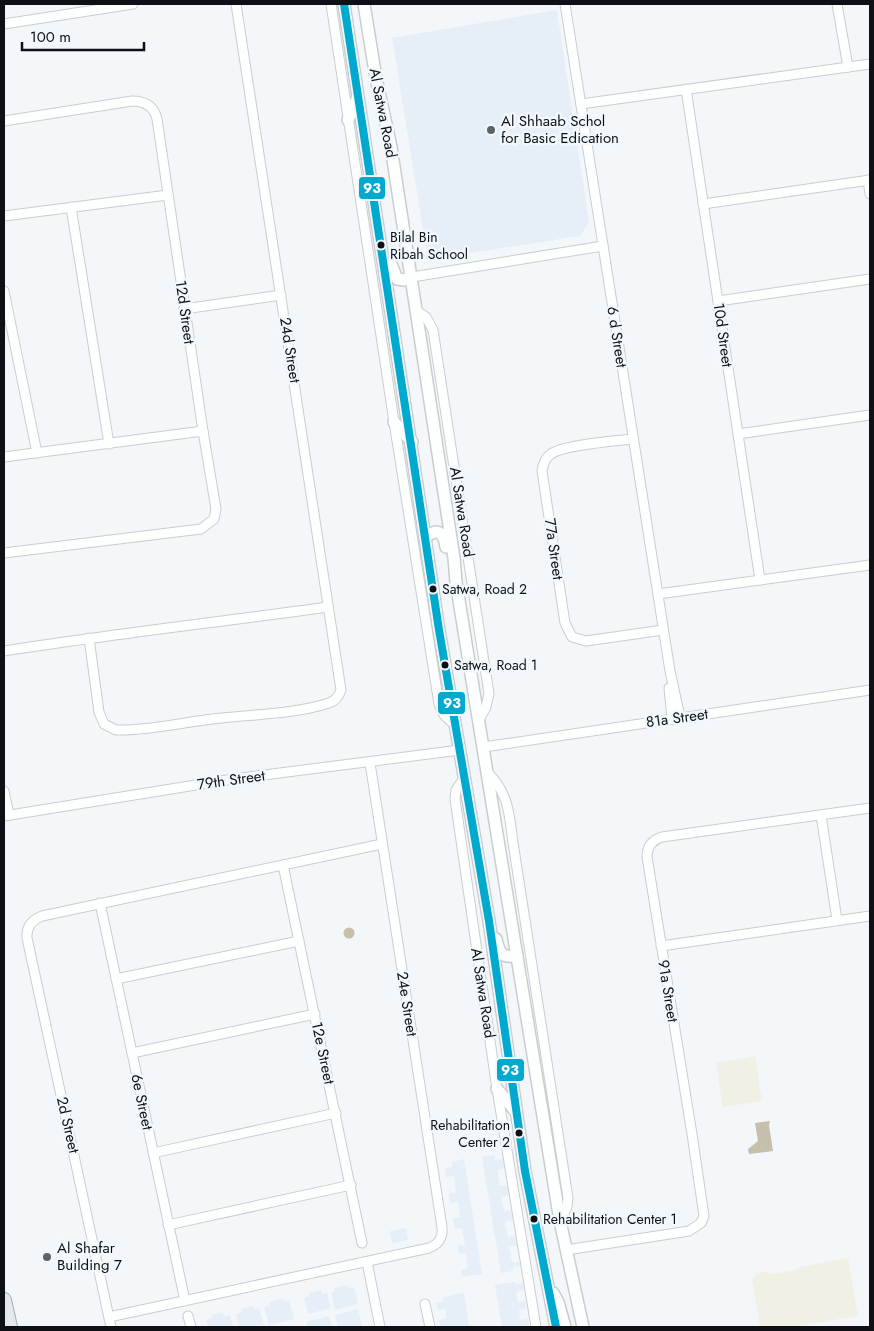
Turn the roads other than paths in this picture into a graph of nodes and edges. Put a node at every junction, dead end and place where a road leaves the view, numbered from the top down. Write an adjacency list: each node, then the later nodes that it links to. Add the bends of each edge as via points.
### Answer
1 (133, 4): 8 (street)
2 (236, 4): 27 (street, 24d Street)
3 (331, 4): 15 (street)
4 (344, 4): 12 (main road, Al Satwa Road)
5 (364, 4): 24 (main road, Al Satwa Road)
6 (565, 4): 13 (street, 6 d Street)
7 (837, 4): 10 (street)
8 (4, 24)
9 (870, 64): 10 (street)
10 (848, 67): 11 (street)
11 (686, 89): 13 (street); 19 (street, 10d Street)
12 (358, 92): 15 (main road); 22 (main road, Al Satwa Road)
13 (580, 104): 23 (street, 6 d Street)
14 (4, 120): 17 (street, 12d Street, via 132,101 150,105 157,118)
15 (348, 120): 32 (street)
16 (869, 180): 18 (street); 19 (street)
17 (168, 194): 20 (street); 29 (street, 12d Street)
18 (870, 194)
19 (703, 204): 28 (street, 10d Street)
20 (71, 207): 21 (street); 37 (street)
21 (4, 216)
22 (381, 240): 24 (main road, via 390,252 394,276 400,280); 36 (main road, Al Satwa Road)
23 (603, 246): 24 (street); 35 (street, 6 d Street)
24 (412, 277): 30 (main road, Al Satwa Road)
25 (870, 279): 28 (street)
26 (4, 291): 38 (street)
27 (281, 295): 29 (street); 46 (street, 24d Street)
28 (718, 301): 34 (street, 10d Street)
29 (184, 309): 33 (street, 12d Street)
30 (417, 310): 44 (main road, Al Satwa Road); 52 (street, Al Satwa Road, via 433,330 461,505 489,694)
31 (870, 415): 34 (street)
32 (394, 422): 36 (main road); 53 (street, via 439,704 444,715)
33 (202, 431): 37 (street); 41 (street, 12d Street, via 216,509 214,519 201,528)
34 (738, 434): 43 (street, 10d Street)
35 (633, 439): 45 (street, 6 d Street); 47 (street, 77a Street, via 560,450 547,457 544,464 542,471 565,623 572,636 586,641)
36 (412, 442): 40 (main road, Al Satwa Road)
37 (108, 444): 38 (street)
38 (37, 453): 39 (street)
39 (4, 457)
40 (426, 537): 44 (main road, via 437,531 444,535 448,561); 53 (main road, Al Satwa Road)
41 (4, 553)
42 (870, 565): 43 (street)
43 (760, 580): 45 (street)
44 (456, 582): 52 (main road, Al Satwa Road)
45 (658, 594): 47 (street, 6 d Street)
46 (328, 608): 48 (street); 48 (street, 24d Street, via 341,686 338,696 330,703 266,715 116,730 109,728 101,718)
47 (663, 630): 51 (street, 6 d Street)
48 (89, 638): 49 (street)
49 (4, 651)
50 (870, 690): 51 (street, 81a Street)
51 (676, 718): 54 (street, 81a Street)
52 (480, 720): 54 (main road, Al Satwa Road)
53 (456, 726): 55 (main road, Al Satwa Road)
54 (484, 747): 57 (main road, Al Satwa Road)
55 (460, 750): 56 (street, 79th Street); 58 (main road, Al Satwa Road)
56 (370, 763): 62 (street, 79th Street, via 233,779); 63 (street, 24e Street)
57 (488, 773): 71 (main road, Al Satwa Road); 80 (street, Al Satwa Road, via 505,795 514,849 568,1198)
58 (464, 778): 68 (main road, Al Satwa Road); 75 (street, Al Satwa Road, via 456,790 455,799)
59 (4, 791): 62 (street)
60 (870, 808): 61 (street, 91a Street)
61 (821, 815): 67 (street); 70 (street, 91a Street, via 662,837 652,842 647,858)
62 (6, 816)
63 (382, 844): 64 (street); 84 (street, 24e Street, via 442,1227 438,1243 429,1248)
64 (283, 865): 65 (street); 69 (street, 12e Street)
65 (100, 903): 72 (street, 6e Street); 90 (street, 2d Street, via 42,916 30,924 28,938)
66 (870, 916): 67 (street)
67 (837, 920): 70 (street)
68 (489, 922): 71 (main road, via 496,933 501,954 506,957); 76 (main road, Al Satwa Road)
69 (299, 941): 72 (street); 73 (street, 12e Street)
70 (660, 946): 83 (street, 91a Street, via 704,1216 696,1228 689,1231)
71 (517, 954): 80 (main road, Al Satwa Road)
72 (116, 980): 74 (street, 6e Street)
73 (315, 1014): 74 (street); 77 (street, 12e Street)
74 (132, 1053): 78 (street, 6e Street)
75 (497, 1089): 76 (main road); 96 (street, Al Satwa Road)
76 (516, 1112): 85 (main road, Al Satwa Road)
77 (336, 1113): 78 (street); 79 (street, 12e Street)
78 (153, 1153): 81 (street, 6e Street)
79 (351, 1185): 81 (street); 82 (street, 12e Street)
80 (560, 1221): 83 (main road, Al Satwa Road)
81 (168, 1225): 87 (street, 6e Street)
82 (362, 1242)
83 (566, 1250): 99 (main road, Al Satwa Road)
84 (367, 1262): 87 (street); 94 (street)
85 (548, 1287): 97 (main road, Al Satwa Road); 98 (main road, via 558,1302)
86 (4, 1300): 91 (main road)
87 (185, 1301): 90 (street)
88 (425, 1304): 95 (street)
89 (188, 1316): 93 (street)
90 (109, 1317): 92 (street, 2d Street)
91 (10, 1327)
92 (111, 1327)
93 (191, 1327)
94 (380, 1327)
95 (430, 1327)
96 (536, 1327)
97 (556, 1327)
98 (565, 1327)
99 (583, 1327)

